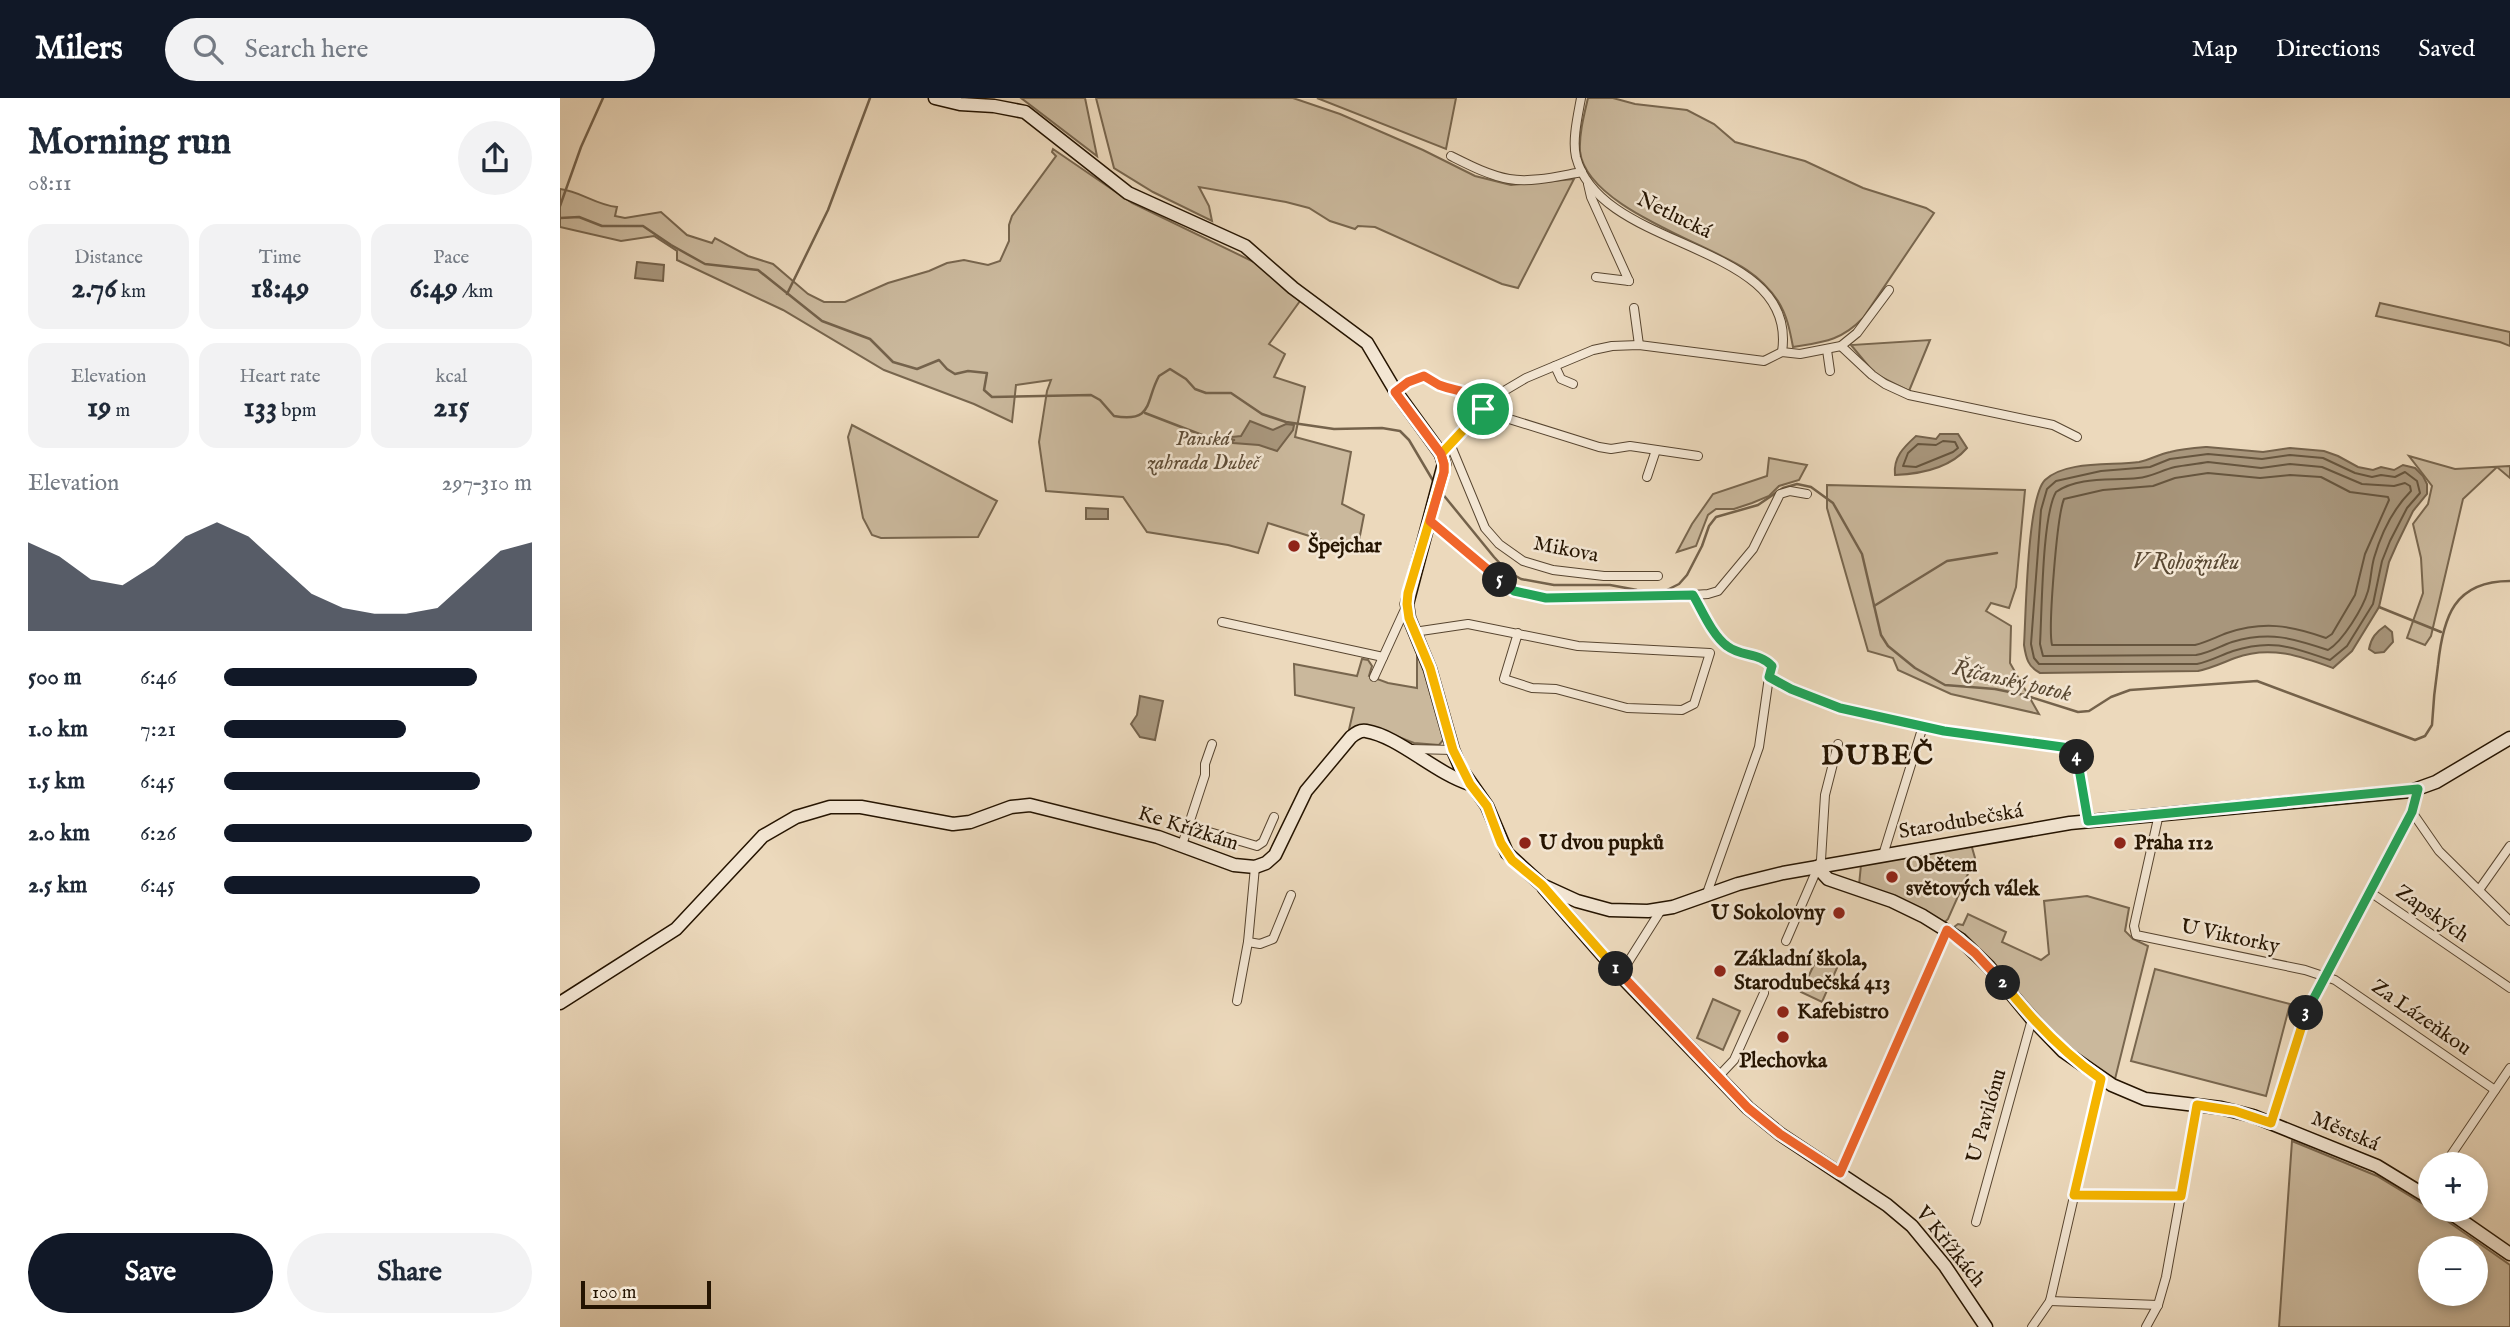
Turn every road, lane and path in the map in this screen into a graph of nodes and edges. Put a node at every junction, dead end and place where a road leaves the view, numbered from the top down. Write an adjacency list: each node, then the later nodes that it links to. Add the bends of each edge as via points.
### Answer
1 (935, 98): 16 (street, via 1024,112 1128,193 1245,246 1287,284 1367,343)
2 (1581, 98): 4 (street, Netlucká, via 1575,154)
3 (1451, 156): 4 (street, via 1509,179)
4 (1582, 172): 5 (street, Netlucká)
5 (1588, 182): 6 (street, via 1629,281); 12 (street, Netlucká, via 1640,223 1723,262 1763,291 1781,322)
6 (1596, 277)
7 (1889, 290): 10 (street, via 1857,333)
8 (1634, 308): 9 (street)
9 (1639, 345): 12 (street, via 1764,361); 13 (street, via 1612,345)
10 (1841, 346): 11 (street); 18 (street, via 1885,384 1909,395 2053,425)
11 (1827, 350): 12 (street); 14 (street)
12 (1782, 352)
13 (1555, 366): 15 (street, via 1561,379); 17 (street, via 1504,391)
14 (1830, 371)
15 (1573, 384)
16 (1395, 392): 17 (street, via 1424,376 1470,393); 19 (street)
17 (1483, 409): 19 (street); 20 (street, via 1606,449)
18 (2077, 437)
19 (1446, 450): 24 (street); 25 (street, Mikova, via 1485,528 1523,561 1604,576)
20 (1657, 450): 21 (street); 22 (street)
21 (1698, 456)
22 (1647, 477)
23 (1807, 494): 26 (street, Mikova, via 1780,494 1753,549 1718,591)
24 (1430, 521): 26 (street, Mikova, via 1508,587 1527,596); 27 (street)
25 (1658, 576)
26 (1693, 595): 33 (street, via 1719,638 1742,653 1758,655 1772,666)
27 (1407, 604): 29 (street); 31 (street)
28 (1222, 622): 31 (street)
29 (1414, 632): 30 (street, via 1468,624); 39 (street, via 1430,668)
30 (1518, 633): 30 (street, via 1578,646 1710,653 1693,704 1682,710 1641,710 1504,679)
31 (1383, 657): 32 (street)
32 (1374, 677)
33 (1769, 677): 34 (street, via 1826,704); 56 (street, via 1759,747)
34 (1923, 726): 45 (street, via 2077,749); 49 (street)
35 (2510, 738): 41 (street, Starodubečská)
36 (1212, 744): 46 (street)
37 (1838, 744): 51 (street, via 1825,795)
38 (1405, 749): 39 (street); 40 (street); 50 (street, Ke Křížkám, via 1367,731 1351,737 1306,791 1275,855)
39 (1453, 750): 40 (street)
40 (1470, 784): 52 (street, Starodubečská, via 1487,806 1507,853)
41 (2418, 789): 42 (street); 43 (street, Starodubečská)
42 (2412, 812): 53 (street, via 2439,851); 54 (street)
43 (2158, 814): 45 (street, Starodubečská); 63 (street, U Viktorky, via 2134,933)
44 (1274, 817): 46 (street, via 1257,846)
45 (2088, 821): 49 (street, Starodubečská)
46 (1189, 826): 47 (street)
47 (1182, 845): 50 (street, Ke Křížkám, via 1234,865); 67 (street, Ke Křížkám, via 1030,805 953,824 861,807 830,807 796,817 763,836 676,929)
48 (2510, 846): 53 (street)
49 (1883, 855): 51 (street, Starodubečská)
50 (1255, 867): 61 (street)
51 (1817, 867): 56 (street, Starodubečská, via 1751,880); 59 (street, Městská, via 1828,879 1892,901); 60 (street)
52 (1542, 885): 57 (street, Starodubečská, via 1610,910); 62 (street, V Křížkách)
53 (2479, 890): 58 (street)
54 (2370, 892): 63 (street); 64 (street, Zapských)
55 (1291, 895): 61 (street, via 1273,939 1261,944)
56 (1706, 896): 57 (street, Starodubečská)
57 (1661, 910): 62 (street)
58 (2510, 921)
59 (1947, 930): 68 (street, Městská, via 1989,967); 76 (street)
60 (1786, 941)
61 (1248, 942): 66 (street)
62 (1620, 975): 70 (street, V Křížkách)
63 (2326, 976): 72 (street, Za Lázeňkou); 74 (street, via 2303,1019)
64 (2510, 988)
65 (1764, 993): 70 (street, via 1734,1060)
66 (1237, 1001)
67 (560, 1003)
68 (2032, 1019): 71 (street, Městská, via 2063,1051); 80 (street, U Pavilónu)
69 (2510, 1068): 72 (street)
70 (1717, 1078): 76 (street, V Křížkách, via 1763,1122)
71 (2101, 1079): 73 (street, Městská, via 2146,1099); 78 (street)
72 (2495, 1090): 75 (street)
73 (2197, 1105): 74 (street, Městská); 79 (street)
74 (2271, 1123): 77 (street, Městská, via 2377,1166)
75 (2453, 1152)
76 (1840, 1173): 85 (street, V Křížkách, via 1912,1226)
77 (2418, 1189)
78 (2074, 1195): 79 (street); 83 (street)
79 (2181, 1196): 84 (street)
80 (1976, 1222)
81 (2464, 1222): 82 (street)
82 (2510, 1254)
83 (2050, 1301): 84 (street); 86 (street)
84 (2158, 1305): 87 (street)
85 (1986, 1327)
86 (2032, 1327)
87 (2146, 1327)

